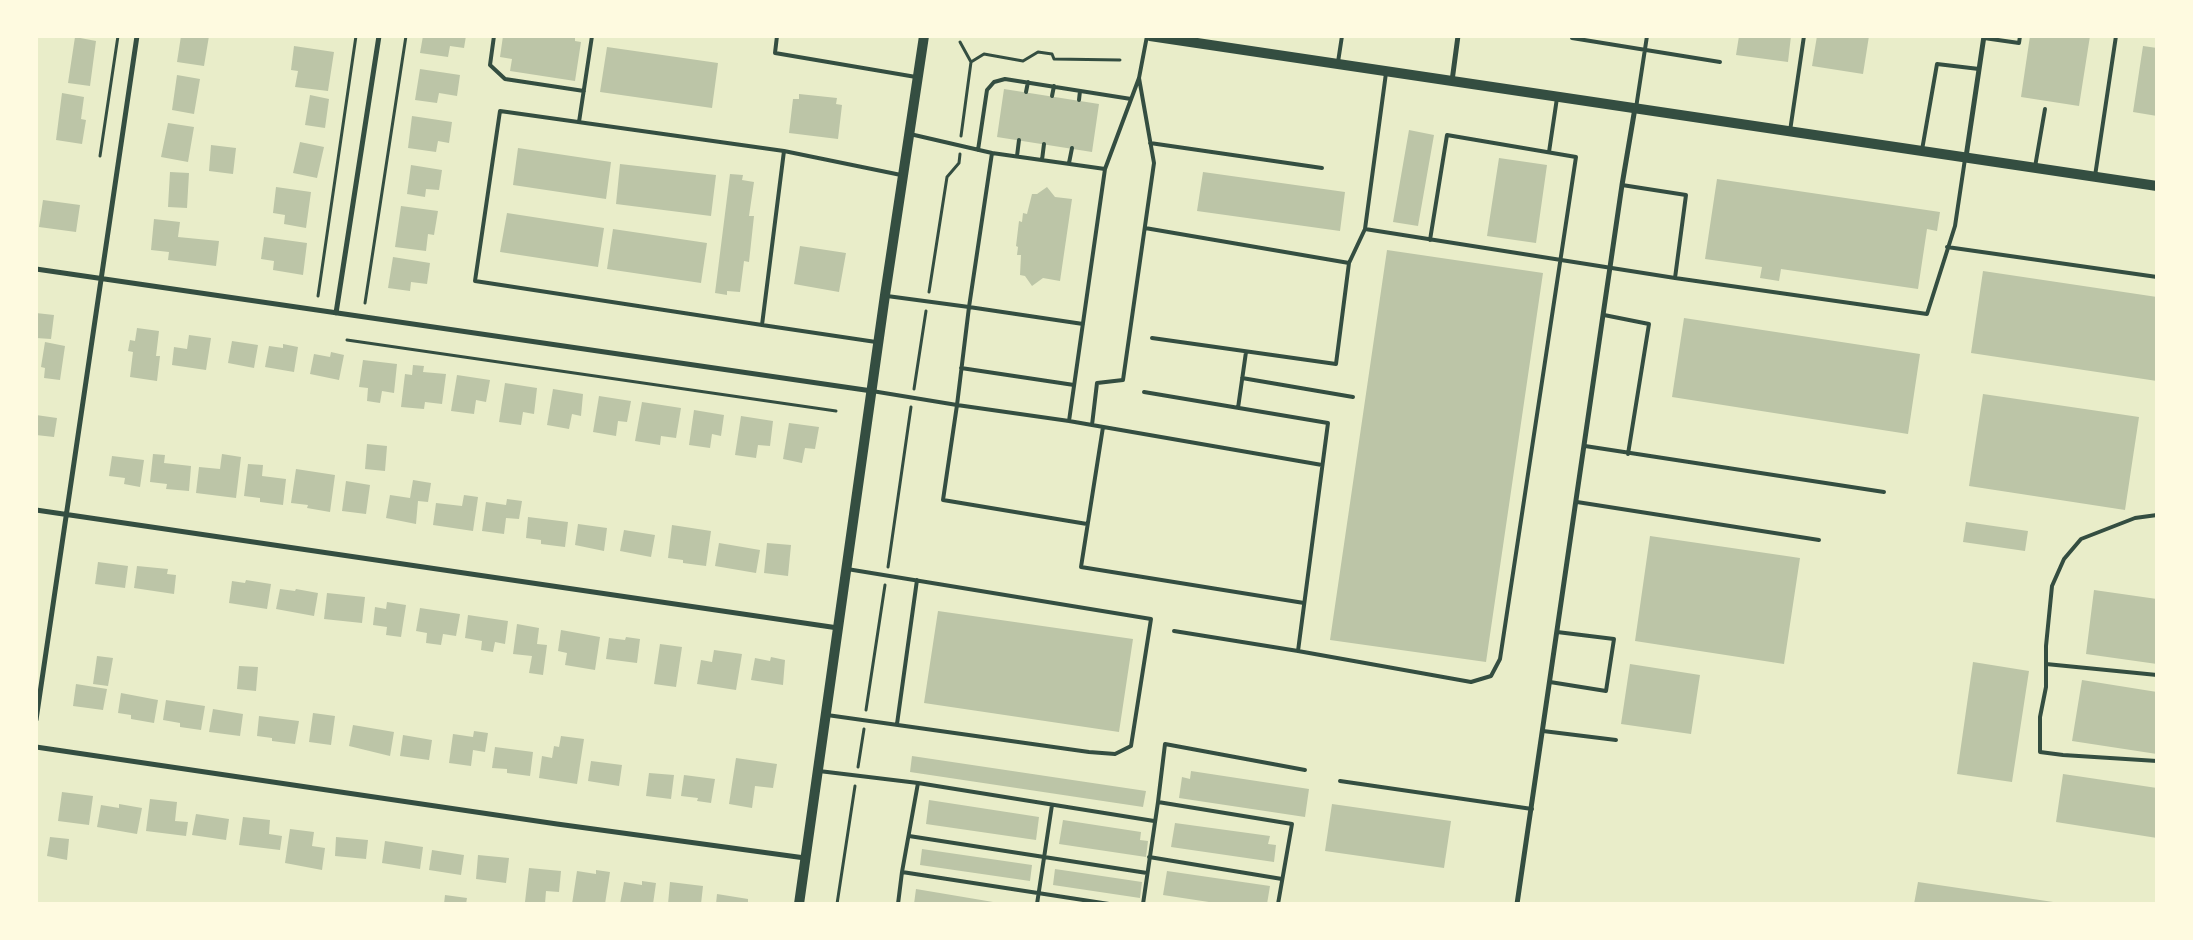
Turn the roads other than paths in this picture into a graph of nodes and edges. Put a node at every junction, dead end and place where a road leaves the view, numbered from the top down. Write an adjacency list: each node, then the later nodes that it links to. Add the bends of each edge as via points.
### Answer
1 (137, 36): 68 (street)
2 (379, 36): 72 (street)
3 (494, 36): 27 (lane, via 490,65 505,79)
4 (592, 36): 27 (lane)
5 (777, 36): 22 (lane, via 775,53)
6 (924, 36): 22 (main road)
7 (1148, 36): 16 (main road); 23 (lane)
8 (1342, 36): 19 (lane)
9 (1458, 36): 24 (street)
10 (1647, 36): 17 (lane)
11 (1804, 36): 37 (lane)
12 (2020, 36): 14 (lane, via 2018,43)
13 (2116, 36): 56 (lane)
14 (1984, 37): 20 (street)
15 (1572, 38): 17 (lane)
16 (1201, 40): 19 (main road)
17 (1645, 50): 18 (lane); 34 (lane)
18 (1720, 62)
19 (1338, 64): 21 (main road)
20 (1979, 69): 44 (lane, via 1937,64); 49 (street)
21 (1386, 71): 24 (main road); 60 (lane)
22 (918, 77): 38 (main road)
23 (1139, 78): 32 (lane); 40 (lane)
24 (1452, 80): 31 (main road)
25 (1028, 82): 26 (lane); 29 (lane); 43 (lane, via 1005,79 994,82 987,90)
26 (1054, 86): 28 (lane); 30 (lane)
27 (584, 91): 36 (lane)
28 (1080, 91): 32 (lane); 33 (lane)
29 (1026, 92)
30 (1052, 96)
31 (1557, 96): 34 (main road); 46 (lane)
32 (1131, 99): 54 (lane)
33 (1079, 100)
34 (1636, 108): 37 (main road); 57 (street)
35 (2045, 109): 52 (lane)
36 (579, 122): 45 (lane); 75 (lane, via 500,111 475,281)
37 (1790, 131): 44 (main road)
38 (910, 134): 43 (lane); 55 (main road)
39 (1019, 140): 48 (lane)
40 (1150, 143): 53 (lane); 59 (lane, via 1154,163)
41 (1044, 144): 50 (lane)
42 (1072, 148): 51 (lane)
43 (978, 150): 47 (lane)
44 (1922, 150): 49 (main road)
45 (784, 151): 55 (lane); 75 (lane)
46 (1549, 152): 61 (lane, via 1447,135); 63 (lane, via 1576,157)
47 (992, 153): 48 (lane); 71 (lane)
48 (1016, 156): 50 (lane)
49 (1966, 157): 52 (main road); 62 (lane, via 1956,226)
50 (1042, 160): 51 (lane)
51 (1069, 164): 54 (lane)
52 (2035, 167): 56 (main road)
53 (1322, 168)
54 (1106, 169): 74 (lane)
55 (903, 176): 70 (main road)
56 (2095, 176): 58 (main road)
57 (1622, 185): 66 (street); 69 (lane, via 1686,195)
58 (2157, 186)
59 (1145, 228): 64 (lane); 88 (lane, via 1123,380 1097,383)
60 (1365, 229): 61 (lane); 64 (lane)
61 (1430, 240): 63 (lane)
62 (1947, 247): 67 (lane); 69 (lane, via 1927,314)
63 (1561, 261): 66 (lane); 106 (lane, via 1500,659 1491,676 1472,682)
64 (1349, 263): 78 (lane, via 1336,364)
65 (36, 268): 68 (street)
66 (1611, 268): 69 (lane); 73 (street)
67 (2157, 277)
68 (101, 278): 72 (street); 96 (street)
69 (1675, 278)
70 (885, 295): 71 (lane); 77 (main road)
71 (969, 307): 74 (lane); 79 (lane)
72 (336, 313): 82 (street)
73 (1604, 315): 90 (street); 91 (lane, via 1650,324)
74 (1083, 324): 81 (lane)
75 (762, 325): 77 (lane)
76 (1152, 338): 78 (lane)
77 (879, 342): 82 (main road)
78 (1246, 352): 80 (lane)
79 (961, 368): 81 (lane); 85 (lane)
80 (1242, 378): 84 (lane); 86 (lane)
81 (1074, 385): 87 (lane)
82 (872, 392): 85 (lane); 100 (main road)
83 (1144, 392): 86 (lane)
84 (1353, 398)
85 (957, 405): 87 (lane); 98 (lane, via 943,500)
86 (1238, 408): 92 (lane, via 1328,423)
87 (1069, 421): 88 (lane)
88 (1092, 425): 89 (lane)
89 (1103, 427): 92 (lane); 98 (lane)
90 (1585, 446): 91 (lane); 94 (street)
91 (1628, 454): 93 (lane)
92 (1322, 465): 102 (lane)
93 (1884, 492)
94 (1577, 502): 99 (lane); 105 (street)
95 (36, 510): 96 (street)
96 (67, 514): 103 (street); 111 (street)
97 (2157, 516): 107 (lane, via 2134,518 2081,539 2064,559 2052,586)
98 (1087, 524): 102 (lane, via 1081,567)
99 (1819, 540)
100 (847, 569): 101 (lane); 103 (main road)
101 (917, 580): 112 (lane); 112 (lane, via 1151,619 1131,746 1115,754)
102 (1304, 603): 106 (lane)
103 (838, 628): 110 (main road)
104 (1174, 631): 106 (lane)
105 (1557, 632): 109 (street); 109 (lane, via 1614,639 1606,691)
106 (1298, 651)
107 (2046, 664): 108 (lane); 116 (lane, via 2040,752)
108 (2157, 675)
109 (1550, 682): 113 (street)
110 (826, 714): 112 (lane); 117 (main road)
111 (36, 720)
112 (897, 724)
113 (1543, 731): 114 (lane); 123 (street)
114 (1616, 740)
115 (36, 747): 128 (street)
116 (2157, 762)
117 (818, 770): 120 (lane); 128 (main road)
118 (1305, 770): 121 (lane, via 1165,744)
119 (1340, 781): 123 (lane)
120 (918, 783): 122 (lane); 125 (lane)
121 (1158, 802): 124 (lane); 131 (lane, via 1292,824)
122 (1052, 805): 124 (lane); 126 (lane)
123 (1532, 809): 139 (street)
124 (1154, 821): 127 (lane)
125 (909, 836): 126 (lane); 129 (lane)
126 (1043, 856): 130 (lane); 132 (lane)
127 (1149, 857): 130 (lane); 131 (lane)
128 (805, 858): 133 (main road)
129 (902, 872): 132 (lane); 134 (lane)
130 (1147, 873): 137 (lane)
131 (1282, 879): 138 (lane)
132 (1038, 893): 135 (lane); 136 (lane)
133 (801, 903)
134 (898, 904)
135 (1037, 904)
136 (1109, 904)
137 (1143, 904)
138 (1278, 904)
139 (1517, 904)

